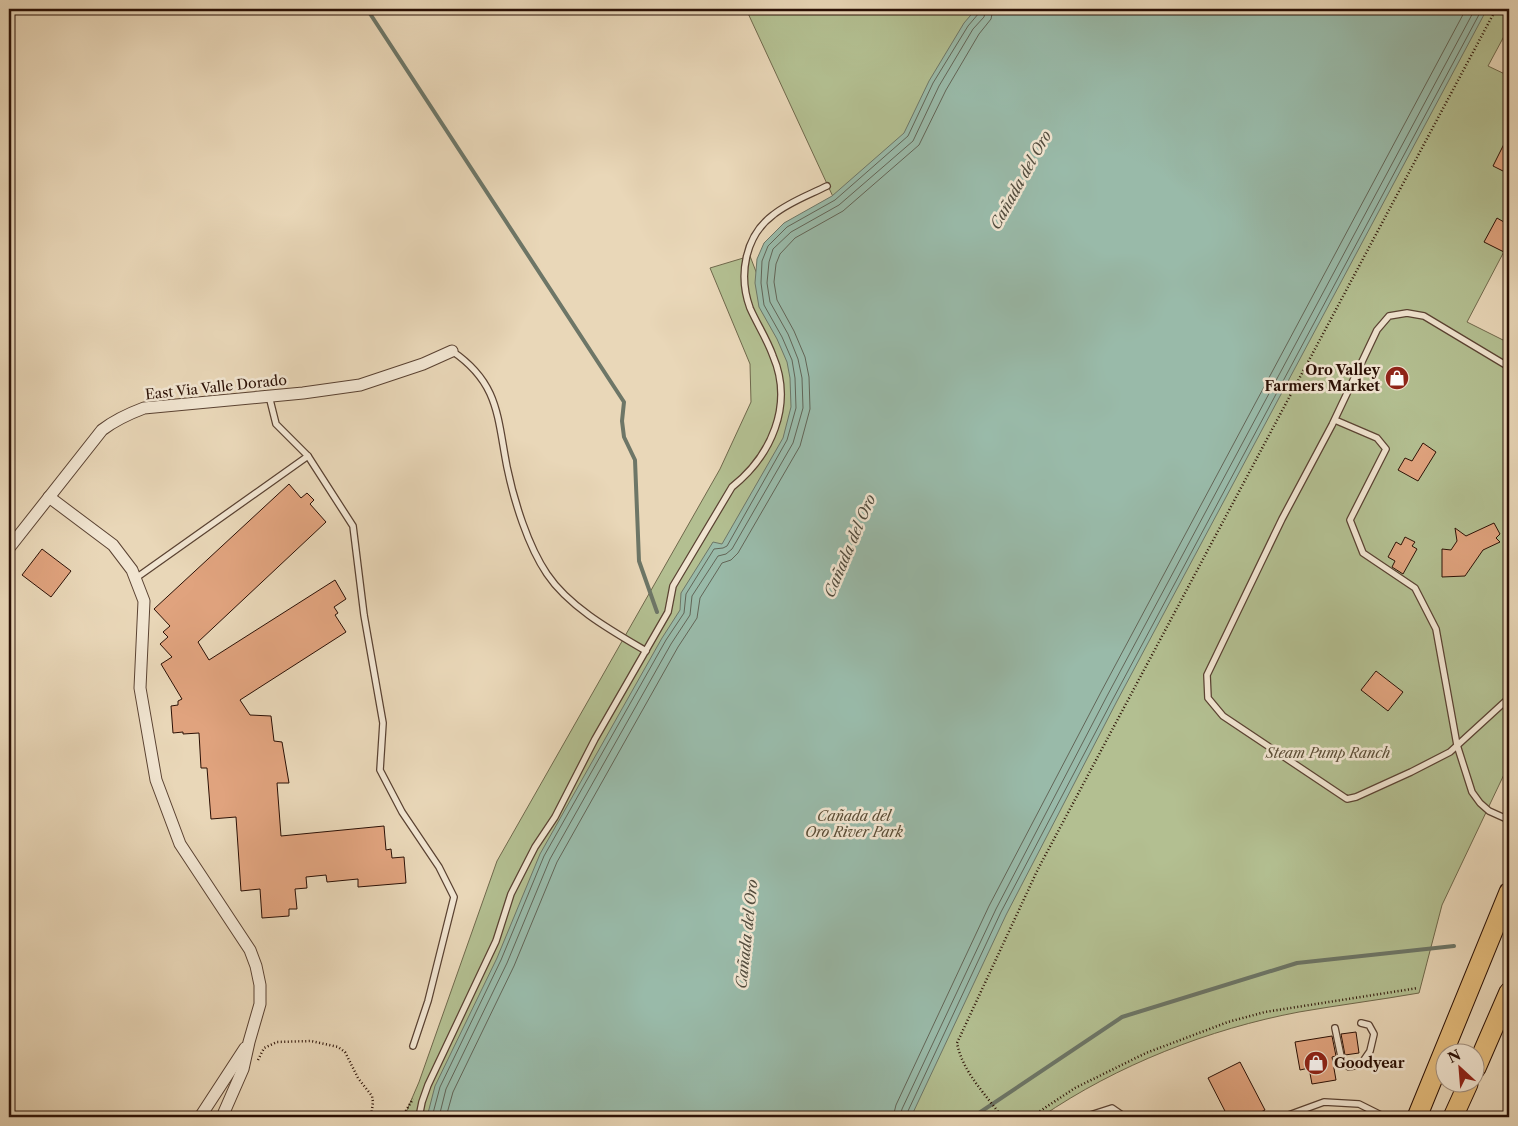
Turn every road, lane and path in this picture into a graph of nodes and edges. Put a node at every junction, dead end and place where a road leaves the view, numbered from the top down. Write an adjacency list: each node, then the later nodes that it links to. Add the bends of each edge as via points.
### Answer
1 (1496, 9): 29 (path, via 1038,869 957,1043 958,1052 970,1074)
2 (827, 186): 11 (lane, via 772,216 760,228 748,250 746,292 778,372 779,419 756,464 732,487 673,586 668,612)
3 (452, 351): 5 (street, East Via Valle Dorado, via 360,385); 11 (lane, via 468,362 495,402 508,470 528,538 547,574 567,598)
4 (1509, 366): 6 (lane, via 1424,316 1407,313 1389,316 1377,330)
5 (269, 396): 7 (lane, via 276,424); 8 (street, East Via Valle Dorado, via 144,408 127,414 102,430)
6 (1334, 420): 13 (lane, via 1377,438 1386,449 1350,520 1363,553 1415,588 1436,629); 13 (lane, via 1207,675 1208,698 1223,716 1347,799 1412,772)
7 (308, 456): 10 (lane); 22 (lane, via 353,526 364,615 383,723 380,770 402,812 439,867 454,898)
8 (50, 497): 9 (street, East Via Valle Dorado); 10 (street, via 113,545)
9 (9, 548)
10 (136, 578): 20 (street, via 144,601 140,688 156,780 180,844 250,950 256,966 260,1004)
11 (646, 651): 28 (lane, via 511,894 496,941 428,1085)
12 (1509, 698): 13 (lane)
13 (1458, 745): 14 (lane, via 1472,792 1489,811)
14 (1509, 820)
15 (1509, 892): 35 (highway)
16 (1418, 988): 30 (path, via 1265,1012 1228,1022 1146,1053 1075,1088)
17 (1509, 992): 21 (highway)
18 (1361, 1023): 19 (lane, via 1369,1025 1374,1034 1370,1051 1361,1064 1349,1067 1342,1060)
19 (1335, 1028)
20 (249, 1042): 25 (street); 26 (street, via 243,1069)
21 (1486, 1045)
22 (413, 1046)
23 (257, 1062): 27 (path, via 264,1048 277,1042 311,1041 338,1047 345,1052 358,1078 372,1096)
24 (1463, 1094): 36 (highway)
25 (200, 1117)
26 (222, 1117)
27 (371, 1117)
28 (419, 1117)
29 (1002, 1117)
30 (1030, 1117)
31 (1084, 1117): 32 (lane, via 1112,1108)
32 (1125, 1117)
33 (1282, 1117): 34 (lane, via 1324,1102 1359,1104)
34 (1385, 1117)
35 (1417, 1117)
36 (1453, 1117)

